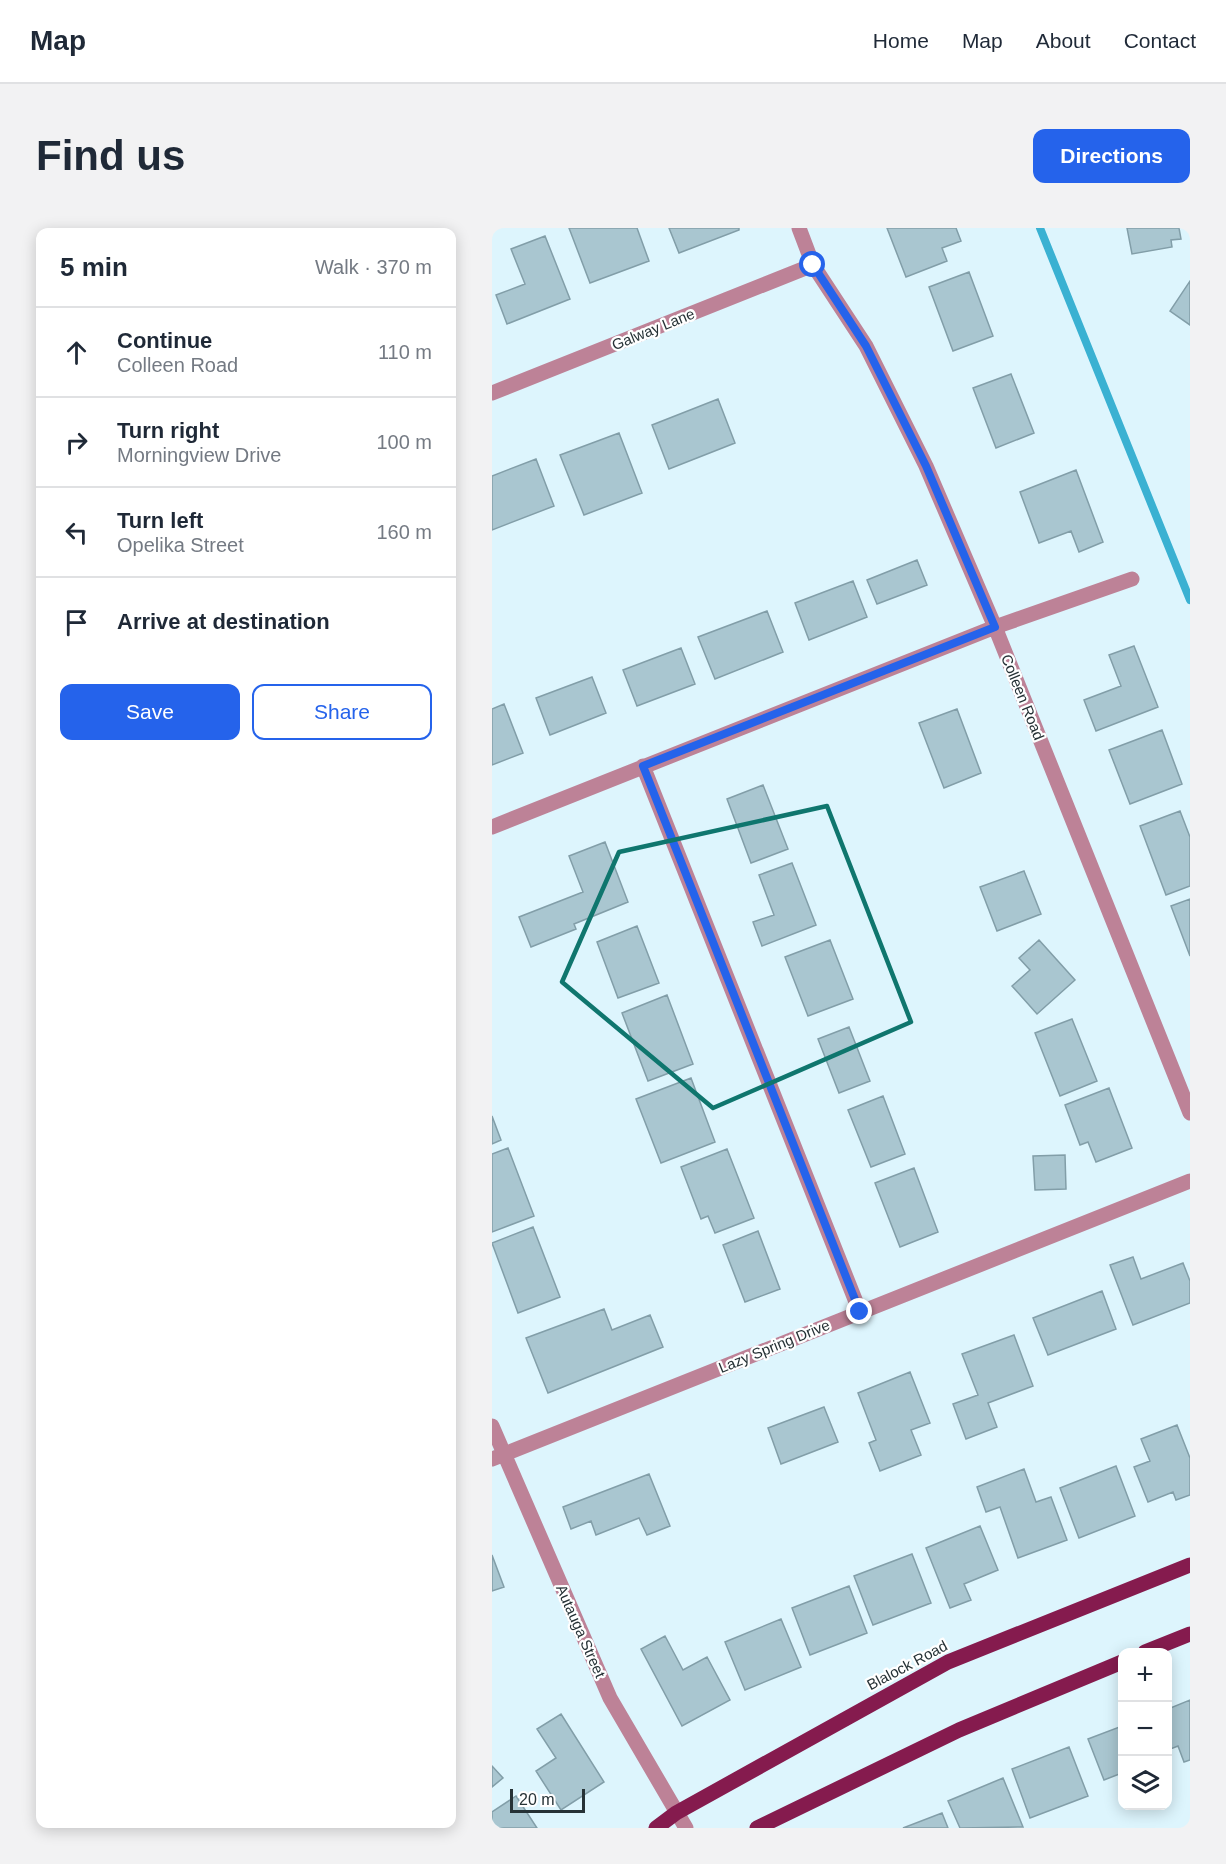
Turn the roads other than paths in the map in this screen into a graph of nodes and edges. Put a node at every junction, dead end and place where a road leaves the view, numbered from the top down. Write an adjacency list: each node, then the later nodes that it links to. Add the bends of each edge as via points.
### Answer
1 (799, 228): 2 (street, Colleen Road)
2 (813, 265): 3 (street, Galway Lane); 5 (street, Colleen Road, via 871,356 926,466)
3 (492, 393)
4 (1132, 579): 5 (street)
5 (995, 627): 6 (street); 8 (street, Colleen Road)
6 (643, 766): 7 (street); 10 (street)
7 (492, 827)
8 (1190, 1113)
9 (1190, 1181): 10 (street, Lazy Spring Drive)
10 (860, 1312): 12 (street, Lazy Spring Drive)
11 (492, 1426): 12 (street, Autauga Street)
12 (497, 1457): 17 (street, Autauga Street, via 610,1698)
13 (1190, 1565): 17 (main road, Blalock Road, via 948,1662)
14 (1190, 1634): 15 (main road)
15 (1157, 1648)
16 (1118, 1664): 20 (main road, via 959,1730)
17 (676, 1813): 18 (main road, Blalock Road); 19 (street, Autauga Street)
18 (656, 1828)
19 (686, 1828)
20 (757, 1828)

